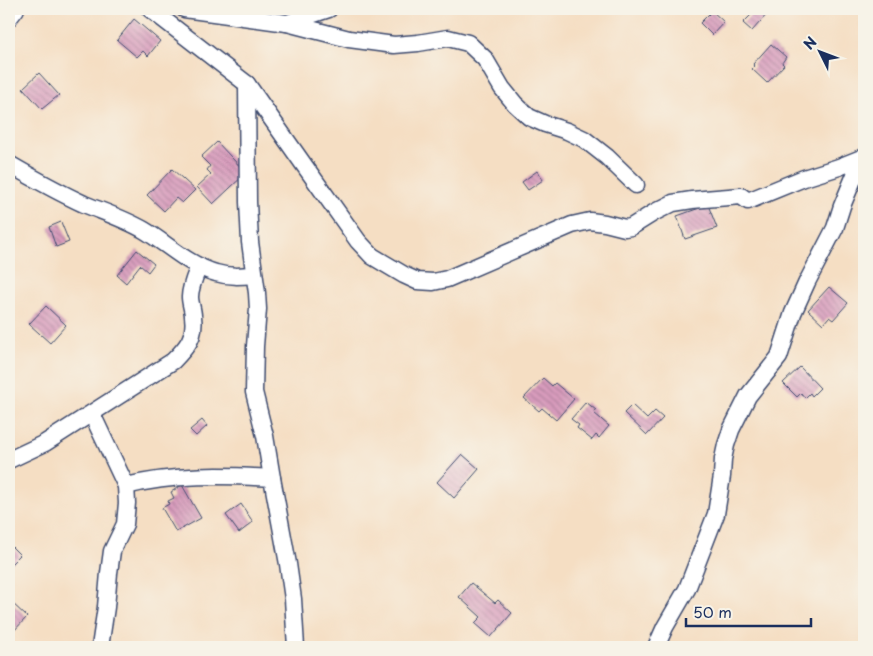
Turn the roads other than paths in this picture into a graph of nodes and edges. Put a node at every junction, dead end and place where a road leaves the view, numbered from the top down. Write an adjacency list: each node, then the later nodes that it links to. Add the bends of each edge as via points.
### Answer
1 (16, 9): 5 (street)
2 (150, 9): 7 (street)
3 (184, 9): 6 (street)
4 (329, 9): 6 (street)
5 (9, 18)
6 (287, 23): 10 (street, via 349,39 394,45 448,38 468,43 485,59 515,104 530,117 584,139)
7 (247, 84): 8 (street, via 358,241 372,256 417,281 447,279 590,221 625,228 654,212 692,200 741,196 748,201); 12 (street, via 248,202)
8 (863, 158): 19 (street, via 835,228 793,313 780,356 748,396 732,430 724,452 716,514 686,589)
9 (9, 164): 11 (street, via 82,203 131,223)
10 (636, 185)
11 (199, 266): 12 (street, via 232,276); 13 (street, via 190,296 195,328 182,353)
12 (254, 275): 15 (street, via 258,309 254,392)
13 (92, 414): 14 (street, via 45,443); 16 (street)
14 (9, 460)
15 (272, 478): 16 (street, via 188,477); 18 (street, via 293,599)
16 (126, 486): 17 (street, via 125,524 112,551)
17 (100, 647)
18 (296, 647)
19 (656, 647)

